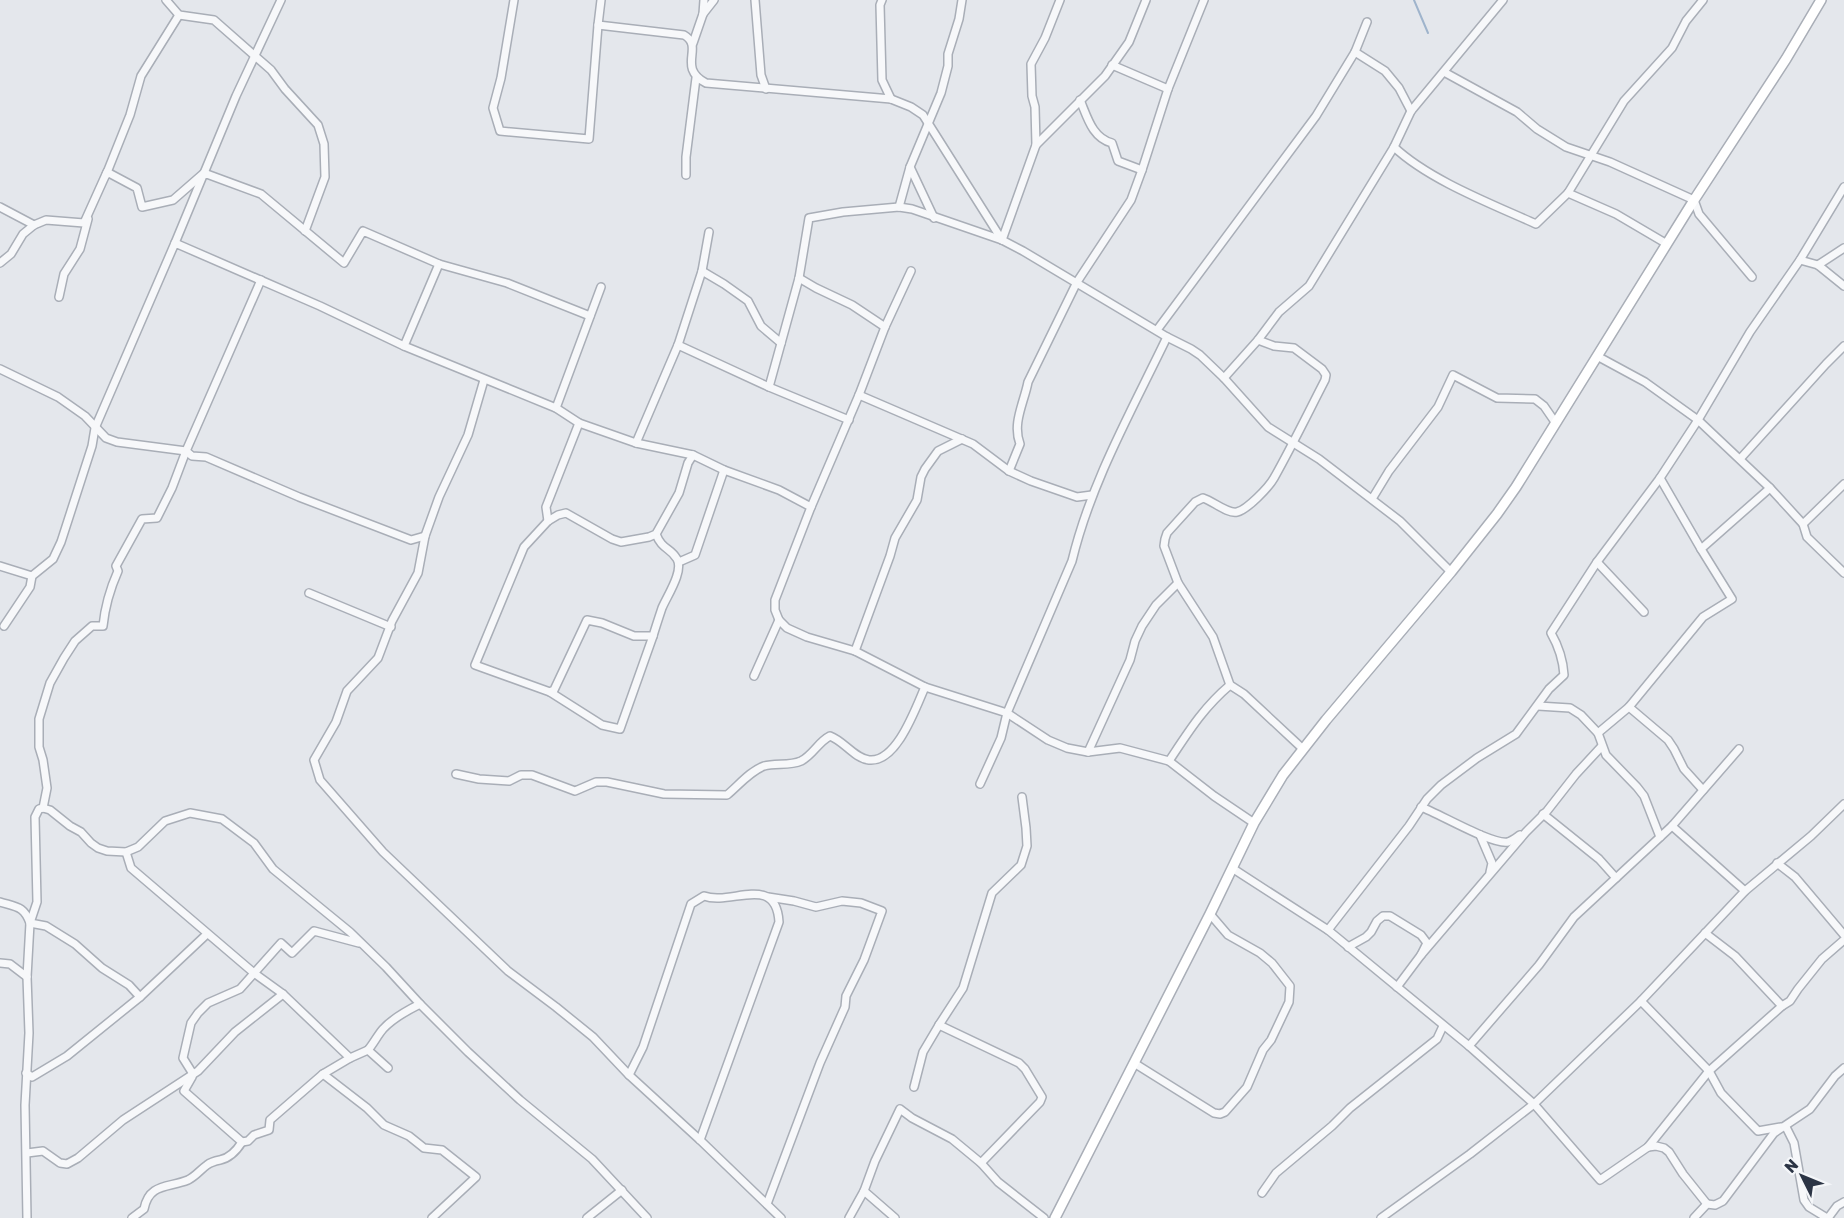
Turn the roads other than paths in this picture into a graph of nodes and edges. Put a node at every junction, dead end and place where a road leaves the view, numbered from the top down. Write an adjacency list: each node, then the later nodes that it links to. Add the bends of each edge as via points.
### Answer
1 (166, 0): 17 (street)
2 (281, 0): 22 (street)
3 (514, 0): 19 (street, via 493,108 501,131 589,139)
4 (602, 0): 19 (street)
5 (704, 0): 16 (street)
6 (714, 0): 16 (street)
7 (755, 0): 25 (street)
8 (882, 0): 30 (street, via 882,80)
9 (962, 0): 34 (street, via 941,93)
10 (1060, 0): 36 (street, via 1031,64)
11 (1146, 0): 23 (street, via 1130,42)
12 (1204, 0): 29 (street)
13 (1503, 0): 24 (street)
14 (1703, 0): 38 (street, via 1672,48 1624,101)
15 (1821, 0): 46 (main road)
16 (704, 14): 20 (street)
17 (179, 15): 22 (street, via 214,20); 41 (street, via 141,76)
18 (1367, 22): 21 (street)
19 (598, 25): 20 (street, via 684,35)
20 (693, 43): 26 (street, via 691,65)
21 (1355, 52): 32 (street, via 1385,71); 72 (street, via 1316,116)
22 (255, 56): 42 (street); 51 (street, via 318,124 324,144 325,177)
23 (1113, 65): 29 (street); 31 (street)
24 (1444, 72): 32 (street); 38 (street, via 1516,112 1566,147)
25 (761, 75): 27 (street); 28 (street)
26 (696, 78): 27 (street, via 706,83); 43 (street)
27 (754, 88): 28 (street)
28 (766, 89): 30 (street)
29 (1168, 89): 40 (street)
30 (891, 99): 33 (street)
31 (1080, 100): 36 (street); 40 (street, via 1093,130 1112,143 1118,161)
32 (1411, 111): 37 (street)
33 (923, 115): 34 (street); 35 (street)
34 (931, 115): 35 (street)
35 (928, 126): 39 (street); 53 (street)
36 (1036, 145): 53 (street)
37 (1394, 147): 45 (street, via 1428,172 1536,224); 74 (street, via 1309,286 1280,312)
38 (1590, 156): 45 (street); 46 (street)
39 (910, 167): 48 (street); 49 (street)
40 (1142, 170): 66 (street, via 1131,200)
41 (107, 172): 42 (street, via 137,188 142,207 173,200); 50 (street, via 84,223 46,220); 69 (street, via 88,217 80,249 64,274)
42 (204, 173): 51 (street, via 261,194); 54 (street)
43 (686, 175)
44 (1844, 187): 57 (street)
45 (1568, 193): 55 (street, via 1616,214)
46 (1694, 200): 55 (main road); 63 (street, via 1699,214)
47 (0, 207): 50 (street)
48 (899, 207): 49 (street); 64 (street, via 809,218)
49 (934, 218): 53 (street)
50 (34, 225): 58 (street)
51 (305, 231): 59 (street, via 344,263 363,231)
52 (709, 232): 61 (street)
53 (1002, 240): 66 (street)
54 (175, 243): 65 (street); 90 (street)
55 (1667, 244): 79 (main road)
56 (1844, 248): 60 (street)
57 (1800, 260): 60 (street); 87 (street, via 1750,332)
58 (0, 263)
59 (439, 264): 70 (street, via 507,283); 77 (street)
60 (1818, 265): 67 (street)
61 (702, 271): 75 (street, via 748,301 761,327); 76 (street)
62 (911, 271): 71 (street)
63 (1752, 277)
64 (799, 278): 71 (street, via 852,304); 75 (street)
65 (261, 280): 77 (street); 94 (street)
66 (1077, 282): 72 (street); 98 (street, via 1028,382 1017,416 1020,444)
67 (1844, 286)
68 (602, 287): 70 (street)
69 (59, 297)
70 (590, 316): 85 (street)
71 (885, 327): 84 (street)
72 (1157, 330): 73 (street)
73 (1167, 337): 81 (street, via 1200,355); 102 (street)
74 (1258, 340): 81 (street); 92 (street, via 1294,348 1326,375)
75 (781, 343): 83 (street)
76 (678, 345): 83 (street); 93 (street)
77 (404, 346): 82 (street)
78 (1844, 346): 96 (street)
79 (1597, 356): 87 (street, via 1645,382); 88 (main road)
80 (0, 369): 90 (street, via 58,397)
81 (1224, 378): 92 (street, via 1268,427)
82 (484, 380): 85 (street); 108 (street, via 468,435)
83 (769, 387): 86 (street)
84 (859, 395): 86 (street); 91 (street)
85 (556, 408): 89 (street)
86 (849, 420): 104 (street)
87 (1698, 420): 96 (street); 99 (street)
88 (1555, 422): 103 (street, via 1535,399 1497,398 1453,375 1438,408); 113 (main road, via 1516,487)
89 (579, 423): 93 (street); 105 (street, via 546,507)
90 (95, 428): 94 (street, via 117,442); 115 (street, via 61,542 53,559)
91 (962, 439): 98 (street); 123 (street, via 938,452 925,469 917,500 895,538)
92 (1294, 442): 103 (street); 116 (street, via 1273,480 1246,507 1230,512 1203,498 1167,534 1164,546)
93 (636, 443): 95 (street)
94 (186, 452): 108 (street, via 411,540); 143 (street, via 157,518 142,519 116,566 118,571 105,606 103,626 92,626 75,640 50,683 39,719 39,747 47,788)
95 (693, 455): 97 (street); 107 (street, via 679,493)
96 (1740, 459): 101 (street)
97 (724, 470): 104 (street, via 779,490); 110 (street, via 695,555)
98 (1009, 471): 102 (street, via 1077,497)
99 (1660, 478): 109 (street); 111 (street)
100 (1844, 484): 106 (street)
101 (1770, 488): 106 (street); 109 (street)
102 (1092, 495): 130 (street, via 1072,561)
103 (1372, 499): 113 (street)
104 (811, 507): 119 (street, via 775,600)
105 (548, 521): 107 (street, via 566,513 621,542); 127 (street, via 524,547 475,665)
106 (1803, 524): 114 (street, via 1807,537)
107 (656, 534): 110 (street, via 659,543)
108 (425, 537): 121 (street, via 418,573)
109 (1701, 549): 129 (street, via 1732,600 1702,617)
110 (679, 562): 122 (street)
111 (1597, 562): 118 (street); 128 (street, via 1551,633 1559,647 1564,675)
112 (0, 566): 115 (street)
113 (1451, 572): 133 (main road)
114 (1844, 573)
115 (32, 576): 120 (street, via 30,587)
116 (1178, 583): 125 (street, via 1213,637); 135 (street, via 1142,626)
117 (309, 593): 121 (street)
118 (1644, 612)
119 (779, 620): 123 (street, via 807,637); 124 (street)
120 (4, 626)
121 (391, 627): 189 (street, via 378,658 347,691 336,722 314,760 320,780 384,852 508,971 593,1037)
122 (653, 636): 127 (street, via 633,636 586,620); 127 (street, via 620,729 602,725)
123 (855, 651): 126 (street)
124 (754, 676)
125 (1230, 685): 133 (street); 136 (street, via 1198,718)
126 (925, 687): 130 (street); 137 (street, via 888,755 870,760 830,736 803,760 757,769 727,795 664,794 607,782 575,791 532,775 509,781)
127 (550, 692)
128 (1538, 705): 131 (street, via 1570,708); 142 (street, via 1516,734 1441,785)
129 (1629, 708): 131 (street); 139 (street, via 1668,741 1684,769)
130 (1007, 713): 135 (street, via 1048,740); 138 (street, via 1001,738)
131 (1598, 733): 132 (street)
132 (1602, 746): 144 (street); 149 (street, via 1644,796)
133 (1303, 748): 145 (main road)
134 (1739, 749): 139 (street)
135 (1088, 752): 136 (street, via 1120,748)
136 (1169, 761): 145 (street)
137 (456, 774)
138 (980, 784)
139 (1703, 790): 146 (street)
140 (1022, 797): 177 (street, via 1027,846 1021,865 992,893 963,988)
141 (1844, 804): 151 (street)
142 (1421, 807): 148 (street); 160 (street)
143 (44, 808): 150 (street, via 76,827 98,848); 159 (street, via 35,817 37,902)
144 (1544, 814): 147 (street); 154 (street)
145 (1254, 823): 152 (main road)
146 (1672, 826): 149 (street); 155 (street)
147 (1526, 832): 148 (street, via 1508,842); 153 (street)
148 (1480, 835): 153 (street, via 1492,862)
149 (1660, 837): 154 (street)
150 (126, 852): 162 (street, via 131,868); 165 (street, via 138,847 165,821 190,813 222,819 254,843 273,869)
151 (1777, 864): 155 (street); 163 (street, via 1795,877)
152 (1232, 868): 158 (main road); 160 (street)
153 (1490, 873): 167 (street)
154 (1616, 878): 179 (street, via 1574,917 1539,965)
155 (1745, 891): 161 (street)
156 (768, 897): 189 (street, via 759,893 716,899 704,896 692,904 644,1047); 193 (street, via 776,905 779,922); 202 (street, via 816,907 842,901 861,903 882,911)
157 (0, 902): 159 (street, via 21,908)
158 (1210, 914): 182 (main road); 182 (street, via 1228,935 1260,952 1290,986 1289,1002 1272,1040 1263,1050 1247,1087 1220,1114)
159 (30, 923): 170 (street); 173 (street, via 46,926 75,944)
160 (1328, 930): 166 (street)
161 (1705, 933): 174 (street); 176 (street, via 1735,956)
162 (207, 934): 169 (street); 173 (street)
163 (1844, 935)
164 (1844, 940): 176 (street, via 1822,959)
165 (361, 944): 169 (street, via 314,931 291,953 280,943); 175 (street)
166 (1348, 946): 167 (street, via 1366,937 1383,916 1390,916 1425,939); 171 (street)
167 (1421, 955): 171 (street)
168 (0, 963): 170 (street, via 10,964)
169 (254, 973): 172 (street); 187 (street, via 240,989 208,1003 191,1023 183,1058)
170 (27, 977): 186 (street)
171 (1397, 987): 178 (street)
172 (283, 994): 181 (street); 187 (street, via 235,1032)
173 (140, 997): 186 (street, via 67,1056 32,1077)
174 (1641, 1001): 185 (street); 191 (street)
175 (420, 1004): 180 (street, via 383,1029); 198 (street)
176 (1782, 1006): 185 (street)
177 (939, 1025): 190 (street, via 923,1052); 197 (street, via 1019,1063 1042,1097)
178 (1443, 1026): 179 (street); 200 (street, via 1437,1039 1287,1163)
179 (1468, 1046): 191 (street)
180 (368, 1050): 181 (street); 183 (street)
181 (350, 1058): 188 (street)
182 (1134, 1064): 213 (main road)
183 (388, 1068)
184 (1844, 1068): 192 (street, via 1810,1109)
185 (1709, 1071): 192 (street, via 1721,1093 1758,1131); 195 (street)
186 (26, 1073): 196 (street)
187 (193, 1074): 194 (street, via 184,1091); 196 (street, via 123,1120 67,1164 43,1151)
188 (323, 1074): 194 (street, via 270,1120 269,1130); 206 (street, via 384,1125 424,1148 442,1150 476,1177)
189 (629, 1075): 193 (street)
190 (914, 1087)
191 (1534, 1104): 195 (street, via 1600,1180); 214 (street)
192 (1786, 1126): 203 (street, via 1774,1133 1723,1201); 216 (street, via 1794,1143 1804,1200)
193 (700, 1140): 202 (street)
194 (242, 1142): 205 (street, via 223,1160 214,1161 187,1180 163,1185)
195 (1648, 1147): 203 (street, via 1669,1152)
196 (27, 1153): 204 (street)
197 (981, 1163): 199 (street, via 952,1139 900,1109); 212 (street, via 998,1182)
198 (622, 1190): 207 (street); 208 (street)
199 (864, 1191): 210 (street); 211 (street)
200 (1262, 1193)
201 (1844, 1202): 216 (street)
202 (767, 1204): 209 (street)
203 (1707, 1204): 215 (street)
204 (27, 1218)
205 (132, 1218)
206 (432, 1218)
207 (587, 1218)
208 (647, 1218)
209 (781, 1218)
210 (849, 1218)
211 (895, 1218)
212 (1044, 1218)
213 (1055, 1218)
214 (1381, 1218)
215 (1694, 1218)
216 (1827, 1218)

